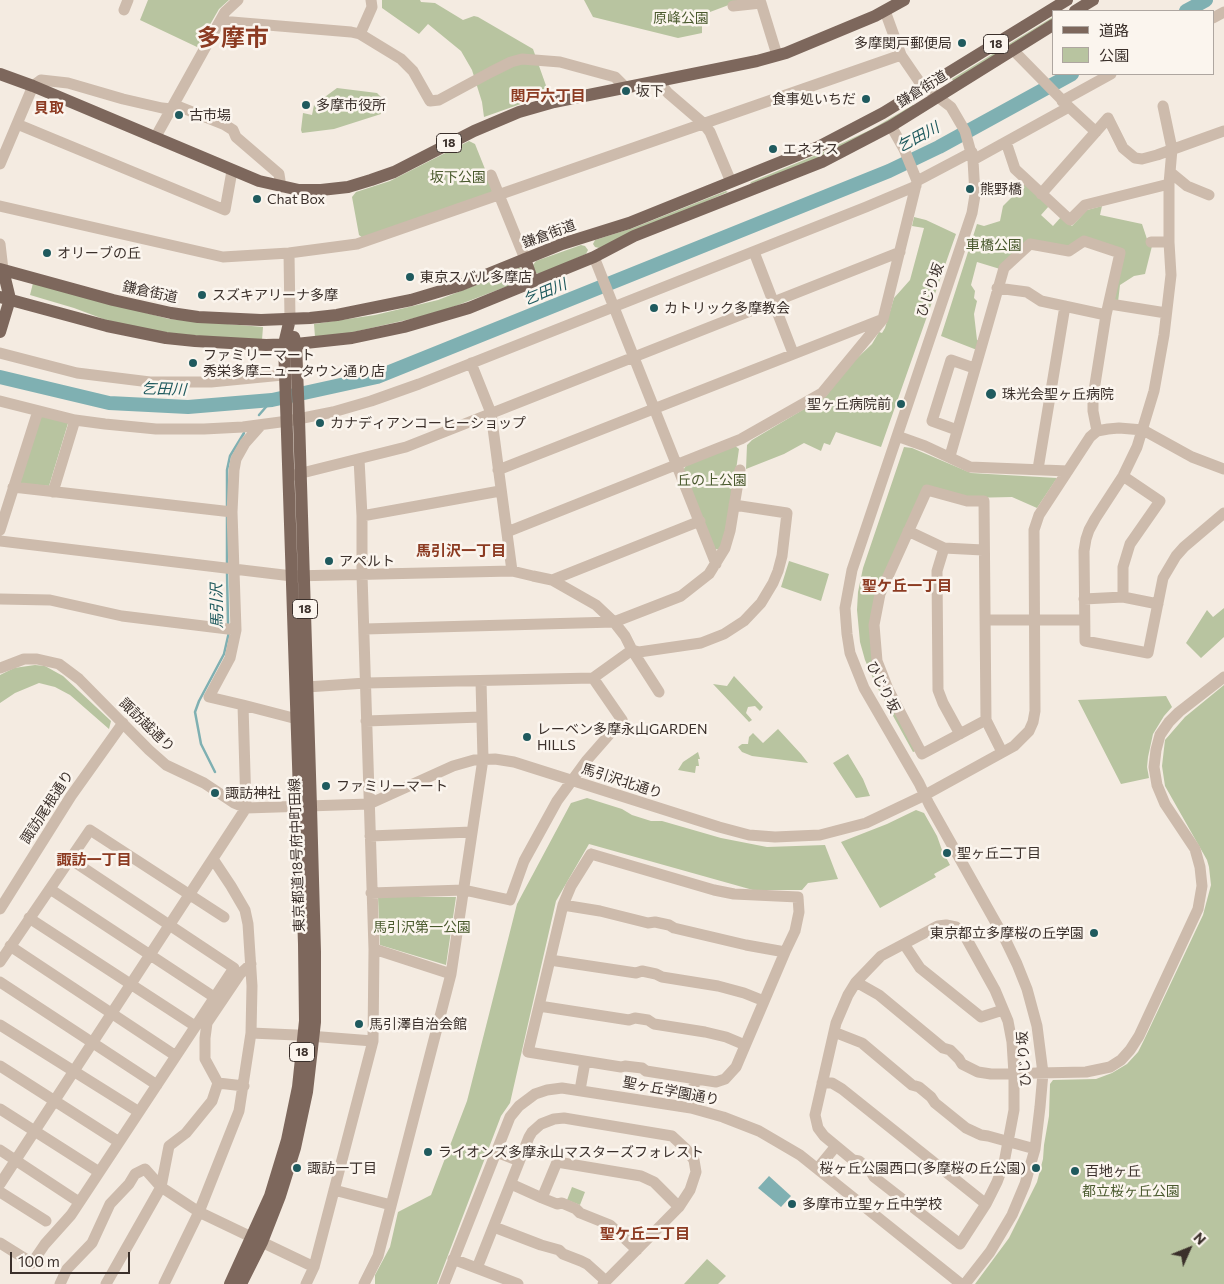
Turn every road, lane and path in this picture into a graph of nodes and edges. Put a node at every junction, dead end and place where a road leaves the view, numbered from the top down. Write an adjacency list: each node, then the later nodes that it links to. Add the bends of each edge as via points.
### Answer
1 (238, 0): 9 (street)
2 (371, 0): 11 (street, via 372,7)
3 (904, 0): 8 (main road, 18)
4 (1067, 0): 19 (main road, 鎌倉街道 / 18)
5 (1093, 0): 7 (main road)
6 (733, 6): 13 (street, via 761,3)
7 (1077, 10)
8 (885, 11): 13 (main road, 18); 14 (street, ひじり坂)
9 (220, 20): 11 (street); 24 (street)
10 (1052, 26): 12 (main road, 鎌倉街道 / 18)
11 (360, 34): 20 (street, via 401,59 413,71 430,102 522,59 560,62 615,77)
12 (1013, 50): 21 (main road, 鎌倉街道 / 18); 22 (street)
13 (777, 55): 17 (main road, 18)
14 (901, 55): 19 (street, ひじり坂); 25 (street)
15 (0, 74): 18 (main road, 18)
16 (1109, 75): 22 (street)
17 (659, 82): 20 (main road, 18); 25 (street)
18 (33, 86): 24 (street, via 41,80 68,83); 26 (street); 30 (main road, 18)
19 (925, 87): 21 (street, ひじり坂); 39 (main road, 鎌倉街道 / 18, via 846,134)
20 (626, 88): 41 (main road, 18, via 519,112 394,172 348,187 321,190)
21 (938, 96): 27 (main road, 鎌倉街道 / 18); 33 (street, ひじり坂, via 958,118)
22 (1063, 102): 29 (street); 31 (street)
23 (1163, 106): 32 (street)
24 (172, 109): 30 (street); 41 (street, via 180,107 233,130 236,137 279,174)
25 (703, 123): 39 (street, via 716,142); 43 (street)
26 (17, 124): 34 (street); 35 (street, via 226,213)
27 (891, 126): 38 (street); 45 (main road, 鎌倉街道 / 18, via 822,162)
28 (1224, 131): 32 (street)
29 (1096, 132): 32 (street, via 1108,118 1123,148 1136,158 1148,158); 42 (street)
30 (155, 138): 35 (main road, 18)
31 (1006, 142): 33 (street); 42 (street, via 1015,169)
32 (1172, 149): 36 (street)
33 (972, 153): 38 (street); 86 (street, ひじり坂, via 976,185 972,213)
34 (0, 164)
35 (232, 171): 41 (main road, 18)
36 (1170, 172): 40 (street); 44 (street, via 1187,186)
37 (491, 175): 43 (street)
38 (917, 181): 51 (street); 52 (street)
39 (731, 182): 45 (main road); 47 (main road, 鎌倉街道 / 18)
40 (1169, 184): 42 (street, via 1085,205 1070,220); 49 (street)
41 (281, 187)
42 (1041, 194)
43 (499, 195): 53 (street, via 358,244); 54 (street)
44 (1209, 195)
45 (737, 196): 55 (main road, 鎌倉街道 / 18, via 634,236)
46 (0, 206): 53 (street, via 224,251)
47 (586, 237): 54 (main road, 鎌倉街道 / 18); 55 (main road)
48 (1151, 242): 49 (street)
49 (1169, 242): 65 (street, via 1171,275)
50 (0, 244): 56 (street)
51 (754, 252): 61 (street); 62 (street)
52 (900, 252): 61 (street); 66 (street)
53 (289, 253): 67 (street)
54 (525, 259): 57 (main road); 67 (main road, 鎌倉街道 / 18, via 461,285 410,300 337,315)
55 (596, 262): 57 (main road, 鎌倉街道 / 18); 62 (street)
56 (2, 270): 58 (main road); 60 (main road); 67 (main road, 鎌倉街道 / 18, via 171,313)
57 (533, 282): 69 (main road, 鎌倉街道 / 18, via 469,308 404,327 352,338)
58 (0, 287)
59 (997, 288): 63 (street, via 1027,292 1042,302); 64 (street, via 1004,268 1030,244 1068,251 1084,241 1120,253); 74 (street)
60 (5, 298): 68 (main road); 69 (main road, 鎌倉街道 / 18, via 107,326 166,338 229,344)
61 (774, 302): 71 (street); 72 (street)
62 (613, 304): 72 (street); 73 (street)
63 (1065, 306): 64 (street); 90 (street)
64 (1108, 310): 65 (street); 85 (street, via 1093,397)
65 (1166, 313): 84 (street, via 1154,391)
66 (883, 318): 71 (street); 89 (street, via 822,393 742,444)
67 (290, 320): 69 (main road, 18)
68 (0, 332)
69 (290, 344): 75 (main road, 18)
70 (0, 352): 75 (street, via 77,373 150,382)
71 (794, 353): 77 (street)
72 (634, 357): 77 (street); 79 (street)
73 (471, 364): 79 (street); 80 (street, via 371,401 333,412)
74 (974, 368): 83 (street); 83 (street, via 951,360 932,421)
75 (292, 378): 80 (main road, 18)
76 (0, 400): 78 (street)
77 (654, 408): 89 (street); 92 (street)
78 (38, 411): 81 (street); 97 (street)
79 (490, 413): 88 (street, via 406,447); 92 (street)
80 (293, 417): 82 (street); 95 (main road, 東京都道18号府中町田線 / 18)
81 (75, 420): 82 (street, via 163,429); 99 (street)
82 (261, 425): 101 (street, via 250,435 236,459)
83 (957, 430): 87 (street)
84 (1143, 430): 85 (street, via 1119,428); 91 (street, via 1192,457); 96 (street)
85 (1097, 431): 94 (street, 馬引沢北通り)
86 (897, 436): 87 (street); 145 (street, ひじり坂, via 852,570 845,608 847,634 864,688)
87 (950, 456): 90 (street, via 970,467)
88 (359, 459): 95 (street); 103 (street)
89 (677, 465): 104 (street); 107 (street)
90 (1038, 469): 94 (street)
91 (1224, 469)
92 (498, 470): 98 (street)
93 (740, 470): 100 (street)
94 (1068, 471): 121 (street, 馬引沢北通り, via 1038,515 1034,530)
95 (295, 474): 115 (main road, 東京都道18号府中町田線 / 18)
96 (1123, 476): 117 (street, via 1160,501 1130,544 1123,566); 119 (street, via 1089,530 1084,551)
97 (13, 487): 99 (street); 105 (street)
98 (500, 491): 103 (street); 107 (street)
99 (53, 492): 101 (street)
100 (734, 505): 111 (street, via 730,532); 127 (street, via 787,513 778,571 761,603 738,625 701,643 639,652)
101 (228, 512): 112 (street)
102 (1224, 513): 120 (street, via 1176,556 1163,578)
103 (362, 516): 114 (street)
104 (700, 522): 111 (street); 116 (street)
105 (0, 530)
106 (908, 531): 109 (street); 110 (street, via 927,490 967,501 984,502); 141 (street, via 877,605 874,638 877,661 922,754)
107 (507, 532): 113 (street)
108 (0, 540): 112 (street)
109 (944, 548): 110 (street); 141 (street, via 936,571 938,690)
110 (984, 550): 122 (street)
111 (716, 564): 124 (street, via 682,596)
112 (229, 568): 115 (street); 125 (street)
113 (512, 571): 114 (street); 116 (street)
114 (362, 574): 115 (street); 126 (street)
115 (298, 576): 133 (main road, 東京都道18号府中町田線 / 18); 137 (main road, 東京都道18号府中町田線 / 18)
116 (552, 580): 124 (street, via 596,604)
117 (1123, 597): 119 (street); 120 (street)
118 (0, 599): 125 (street, via 50,600 122,616)
119 (1084, 599): 123 (street)
120 (1158, 604): 123 (street, via 1148,653 1085,641)
121 (1034, 619): 122 (street); 123 (street); 142 (street, 馬引沢北通り, via 1033,722 1022,739)
122 (985, 620): 138 (street)
123 (1084, 620)
124 (614, 622): 126 (street); 127 (street)
125 (231, 629): 135 (street, via 230,658 209,697)
126 (364, 629): 132 (street)
127 (632, 650): 130 (street); 134 (street)
128 (0, 668): 140 (street, 諏訪越通り, via 24,659 59,664)
129 (1224, 677): 191 (street, via 1169,722 1160,735 1154,767 1165,804 1195,849 1202,886 1198,909 1139,1036 1121,1060 1098,1070)
130 (593, 678): 131 (street); 144 (street, via 622,720)
131 (481, 682): 132 (street); 136 (street)
132 (366, 683): 133 (street); 139 (street)
133 (307, 687): 147 (main road, 東京都道18号府中町田線 / 18)
134 (659, 692)
135 (244, 705): 137 (street); 148 (street)
136 (481, 717): 139 (street); 143 (street)
137 (297, 719): 147 (main road, 東京都道18号府中町田線 / 18)
138 (986, 720): 141 (street); 142 (street)
139 (366, 721): 146 (street)
140 (124, 723): 148 (street, 諏訪越通り, via 166,765); 158 (street, 諏訪尾根通り, via 71,796)
141 (960, 734)
142 (1002, 752): 145 (street, 馬引沢北通り)
143 (483, 759): 144 (street, 馬引沢北通り, via 514,762); 146 (street, 馬引沢北通り, via 453,766); 149 (street)
144 (570, 780): 145 (street, 馬引沢北通り, via 720,827 749,835 775,837 820,835 849,828); 154 (street, via 524,861 510,900)
145 (925, 795): 191 (street, ひじり坂, via 1018,964 1037,1026)
146 (369, 804): 147 (street, 馬引沢北通り); 150 (street)
147 (305, 807): 148 (street, 諏訪越通り); 183 (main road, 東京都道18号府中町田線 / 18, via 315,952)
148 (246, 808): 152 (street)
149 (472, 832): 150 (street); 154 (street)
150 (370, 836): 155 (street)
151 (70, 859): 153 (street); 156 (street, via 90,830); 161 (street)
152 (213, 859): 156 (street); 169 (street, via 245,910)
153 (50, 889): 160 (street); 166 (street)
154 (464, 890): 155 (street); 170 (street)
155 (371, 892): 164 (street)
156 (189, 895): 159 (street); 161 (street)
157 (563, 905): 165 (street, via 655,922); 165 (street, via 591,854 714,890 752,896 798,897 795,931); 167 (street)
158 (0, 909)
159 (224, 917)
160 (29, 918): 163 (street); 173 (street)
161 (169, 924): 166 (street); 174 (street, via 234,968)
162 (904, 944): 172 (street, via 881,956); 177 (street, via 920,968 981,1017); 177 (street, via 938,926 956,927 965,936)
163 (10, 946): 168 (street); 178 (street)
164 (374, 949): 170 (street); 184 (street)
165 (784, 952): 175 (street)
166 (150, 954): 173 (street); 174 (street)
167 (550, 960): 175 (street, via 656,974 718,986); 176 (street)
168 (0, 962)
169 (251, 964): 182 (street); 194 (street, via 240,974 207,1023 205,1059)
170 (451, 974): 221 (street)
171 (0, 982): 185 (street)
172 (856, 982): 181 (street); 192 (street, via 880,995 943,1048 950,1050 962,1064 978,1072)
173 (130, 983): 178 (street); 180 (street)
174 (214, 997): 180 (street)
175 (764, 1001): 186 (street)
176 (539, 1006): 186 (street, via 648,1020 654,1024 726,1037); 188 (street, via 528,1052)
177 (1003, 1010): 192 (street, via 1012,1042)
178 (112, 1012): 185 (street); 187 (street)
179 (0, 1025): 190 (street)
180 (195, 1026): 187 (street)
181 (834, 1032): 195 (street); 205 (street, via 862,1044 912,1085 920,1087 966,1128)
182 (251, 1033): 183 (street); 197 (street)
183 (309, 1036): 184 (street); 227 (main road, 東京都道18号府中町田線 / 18, via 307,1092 295,1148 280,1196)
184 (373, 1041): 217 (street)
185 (92, 1042): 190 (street); 196 (street)
186 (745, 1045): 193 (street, via 736,1067 726,1079 716,1082)
187 (176, 1056): 196 (street)
188 (585, 1062): 193 (street, via 642,1068); 198 (street)
189 (0, 1066): 199 (street)
190 (73, 1071): 199 (street); 202 (street)
191 (1043, 1073): 192 (street); 207 (street, ひじり坂)
192 (1014, 1074): 205 (street, via 1014,1110)
193 (695, 1079): 200 (street)
194 (218, 1082): 197 (street); 216 (street, via 212,1101 186,1133 169,1146)
195 (822, 1083): 206 (street, via 816,1122 821,1132); 222 (street, via 832,1083 842,1089)
196 (157, 1085): 202 (street)
197 (244, 1086): 224 (street, via 240,1111)
198 (580, 1090): 200 (street, 聖ヶ丘学園通り); 209 (street, 聖ヶ丘学園通り, via 547,1090 524,1101 510,1117)
199 (54, 1101): 203 (street); 204 (street)
200 (691, 1108): 212 (street, 聖ヶ丘学園通り, via 759,1131)
201 (0, 1109): 203 (street)
202 (139, 1112): 204 (street)
203 (34, 1130): 210 (street); 213 (street)
204 (119, 1142): 213 (street)
205 (1008, 1142): 207 (street); 222 (street, via 1002,1169)
206 (836, 1146): 212 (street); 222 (street, via 960,1244)
207 (1035, 1149): 244 (street, ひじり坂, via 1012,1215 990,1252)
208 (0, 1150): 210 (street)
209 (496, 1152): 211 (street); 230 (street, 聖ヶ丘学園通り)
210 (15, 1160): 214 (street); 220 (street)
211 (519, 1161): 215 (street); 223 (street, via 532,1132 554,1119 672,1136 686,1149 695,1166 695,1179)
212 (818, 1168): 243 (street, 聖ヶ丘学園通り)
213 (99, 1172): 220 (street)
214 (0, 1184)
215 (510, 1184): 219 (street); 226 (street)
216 (161, 1187): 224 (street); 234 (street, via 145,1170 136,1174 110,1204 92,1243 67,1269); 235 (street)
217 (334, 1190): 221 (street); 231 (street)
218 (0, 1192): 225 (street)
219 (542, 1198): 223 (street, via 557,1162 641,1176 654,1182); 229 (street, via 562,1203 610,1225)
220 (79, 1202): 228 (street, via 32,1263)
221 (391, 1204): 240 (street, via 378,1256)
222 (986, 1204)
223 (679, 1207): 229 (street)
224 (199, 1212): 227 (street); 236 (street)
225 (46, 1221)
226 (494, 1227): 232 (street); 233 (street, via 587,1264)
227 (257, 1240): 231 (street); 237 (main road, 東京都道18号府中町田線 / 18); 238 (main road, 東京都道18号府中町田線 / 18)
228 (0, 1243)
229 (637, 1250): 233 (street)
230 (453, 1259): 232 (street); 241 (street, 聖ヶ丘学園通り)
231 (314, 1267): 239 (street)
232 (477, 1268): 242 (street)
233 (604, 1283)
234 (60, 1284)
235 (106, 1284)
236 (164, 1284)
237 (230, 1284)
238 (241, 1284)
239 (306, 1284)
240 (364, 1284)
241 (444, 1284)
242 (518, 1284)
243 (961, 1284)
244 (965, 1284)

